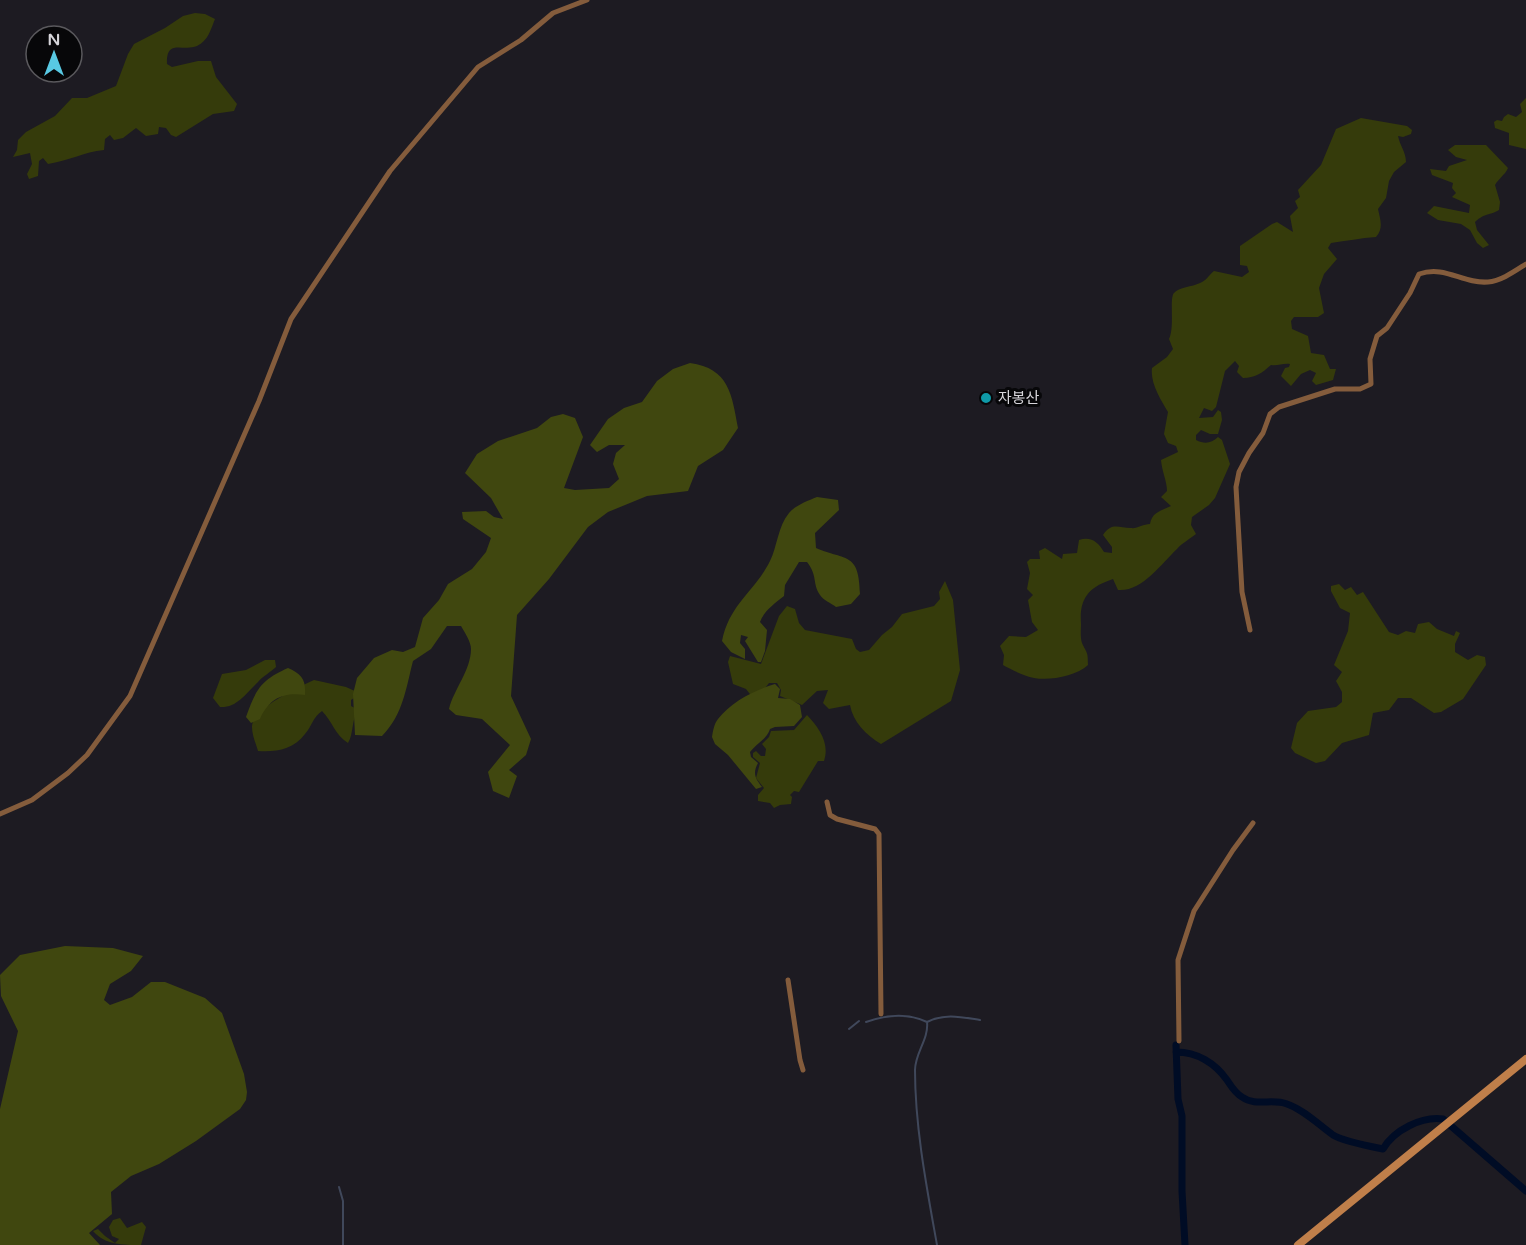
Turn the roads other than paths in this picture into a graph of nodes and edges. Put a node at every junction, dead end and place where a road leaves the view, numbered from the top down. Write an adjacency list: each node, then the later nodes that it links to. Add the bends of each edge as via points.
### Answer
1 (586, 0): 5 (street, via 553,13 521,40 478,67 390,171 291,319 130,696 75,767 32,800)
2 (1526, 264): 3 (street, via 1486,282 1445,271 1419,274 1373,345 1371,384 1360,389 1335,389 1279,407 1270,414 1239,472 1236,487 1242,591)
3 (1250, 630)
4 (827, 802): 8 (street, via 830,815 875,829 879,834)
5 (0, 814)
6 (1252, 823): 9 (street, via 1194,911 1178,960)
7 (788, 980): 11 (street)
8 (881, 1014)
9 (1179, 1041)
10 (1526, 1059): 12 (main road)
11 (803, 1070)
12 (1298, 1245)

